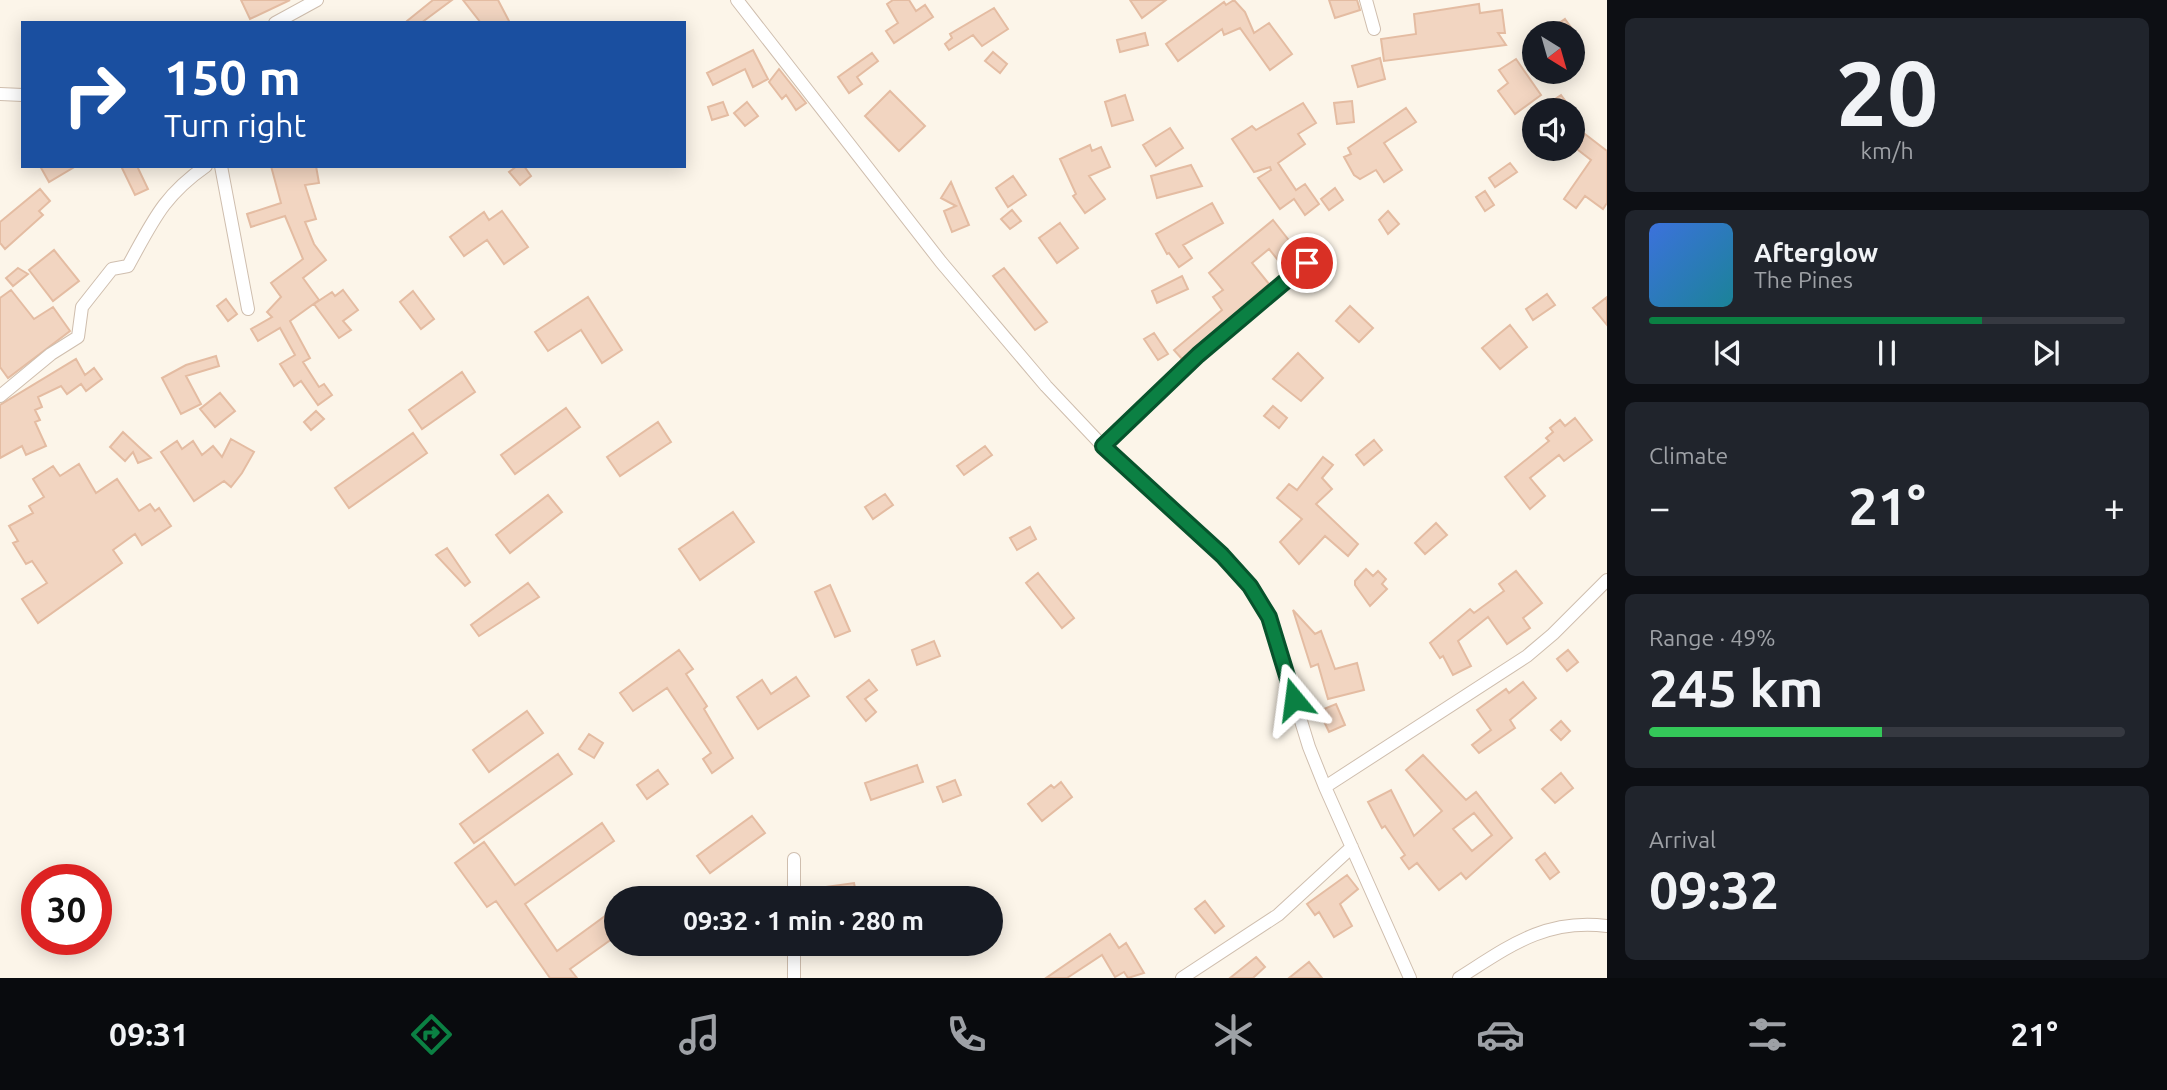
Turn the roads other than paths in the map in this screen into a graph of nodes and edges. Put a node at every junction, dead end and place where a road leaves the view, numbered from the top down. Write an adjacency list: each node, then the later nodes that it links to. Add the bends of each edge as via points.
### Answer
1 (317, 0): 4 (street)
2 (737, 0): 13 (street, via 942,262)
3 (1366, 0): 5 (street)
4 (279, 21)
5 (1374, 29)
6 (0, 94): 7 (street)
7 (21, 95)
8 (203, 168): 12 (street, via 174,190 128,265 112,269 82,307 78,337)
9 (221, 168): 11 (street)
10 (1307, 263): 13 (street, via 1198,355)
11 (248, 309)
12 (0, 396)
13 (1103, 446): 15 (street, via 1250,586 1269,617)
14 (1607, 580): 15 (street, via 1527,656)
15 (1325, 787): 16 (street)
16 (1352, 847): 22 (street, via 1278,915); 23 (street)
17 (793, 859): 18 (street)
18 (794, 886)
19 (1607, 926): 24 (street, via 1548,928 1520,939)
20 (794, 956): 21 (street)
21 (794, 978)
22 (1182, 978)
23 (1410, 978)
24 (1459, 978)

